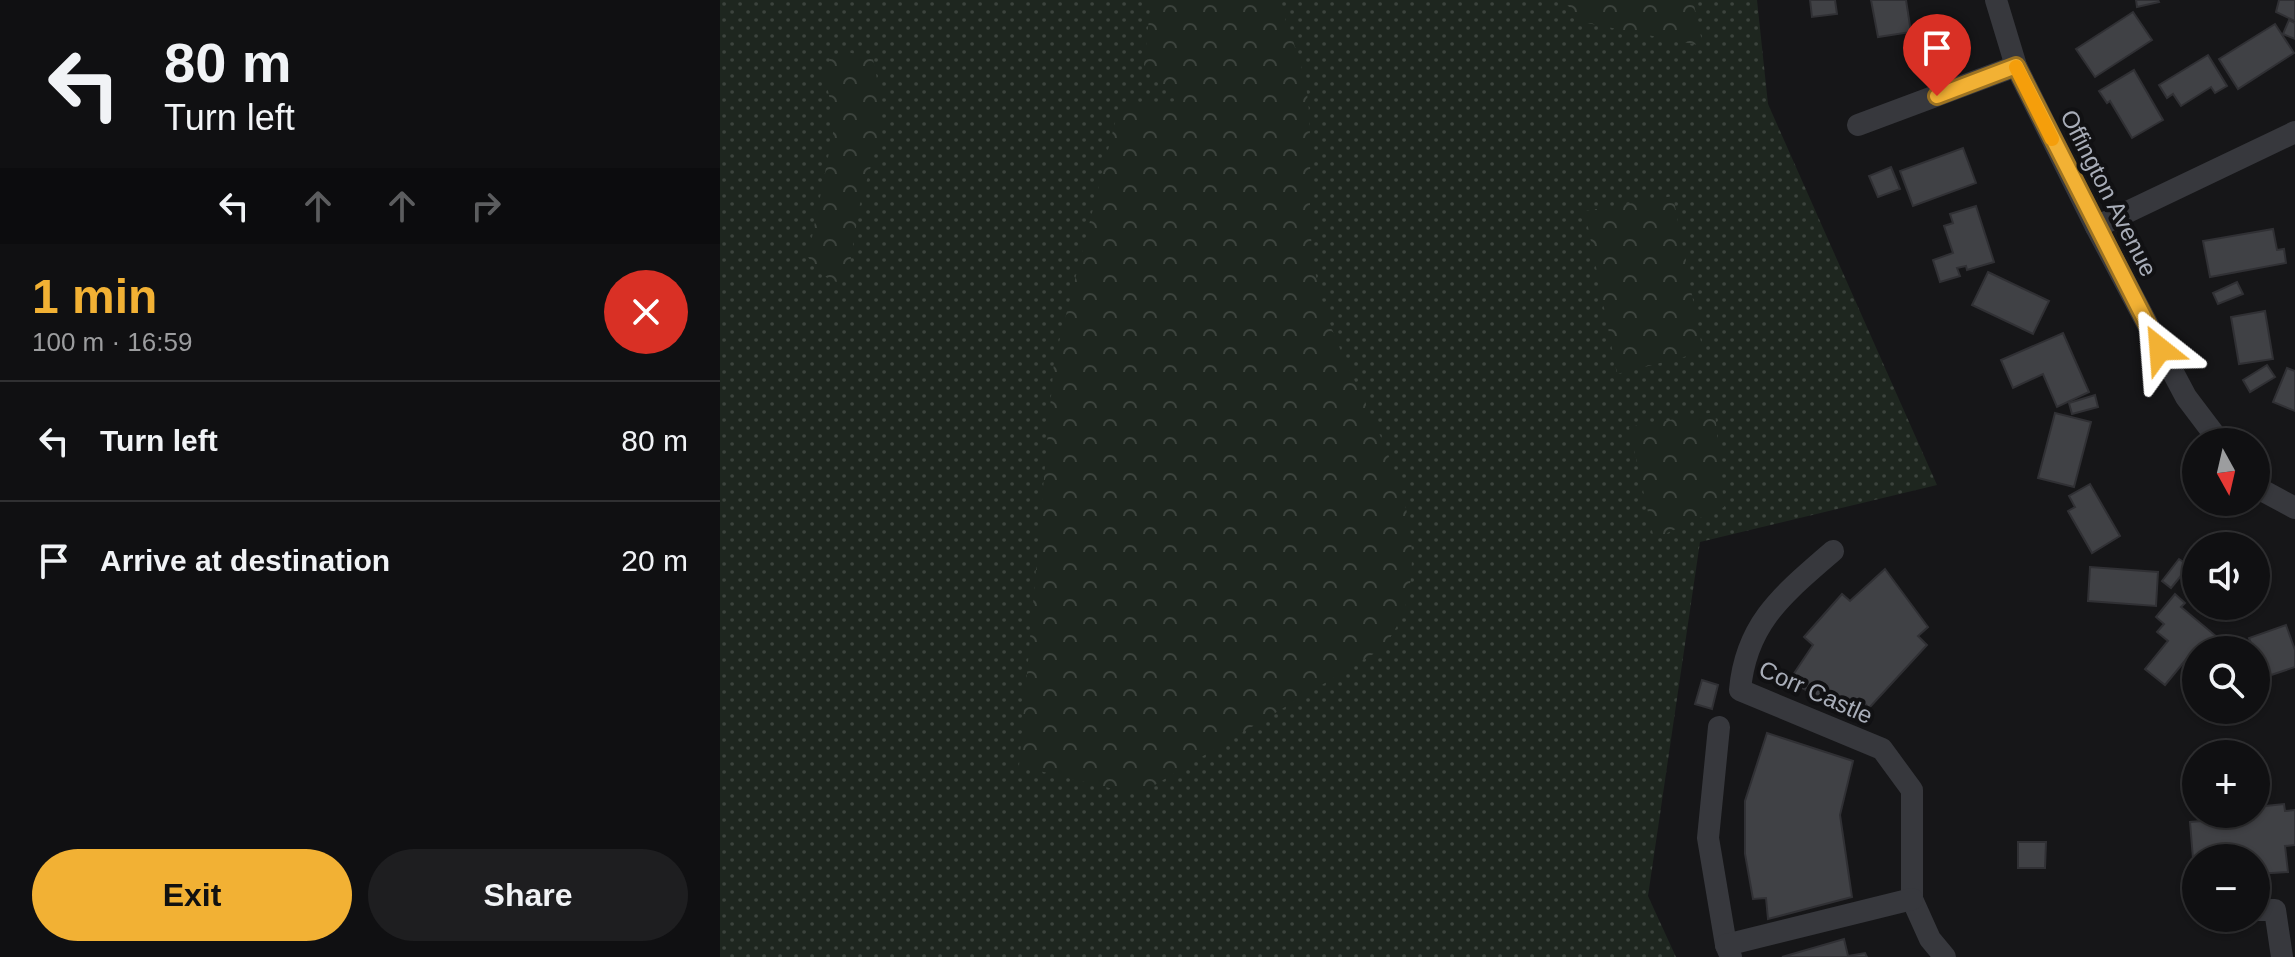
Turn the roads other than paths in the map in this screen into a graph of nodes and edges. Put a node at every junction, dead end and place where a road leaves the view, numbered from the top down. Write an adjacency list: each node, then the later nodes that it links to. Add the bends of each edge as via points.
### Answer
1 (1996, 0): 2 (street, Offington Avenue)
2 (2016, 66): 3 (street); 5 (street, Offington Avenue)
3 (1858, 125)
4 (2295, 132): 5 (street)
5 (2096, 227): 6 (street, Offington Avenue, via 2186,397)
6 (2209, 428)
7 (2270, 495): 8 (street)
8 (2295, 508)
9 (1833, 551): 11 (street, Corr Castle, via 1775,601 1742,663 1740,690 1882,749 1912,790)
10 (1719, 727): 13 (street, via 1708,838)
11 (1912, 899): 13 (street); 14 (street, Corr Castle, via 1930,939)
12 (2270, 910): 15 (street, via 2275,910)
13 (1728, 951)
14 (1945, 957)
15 (2282, 957)

